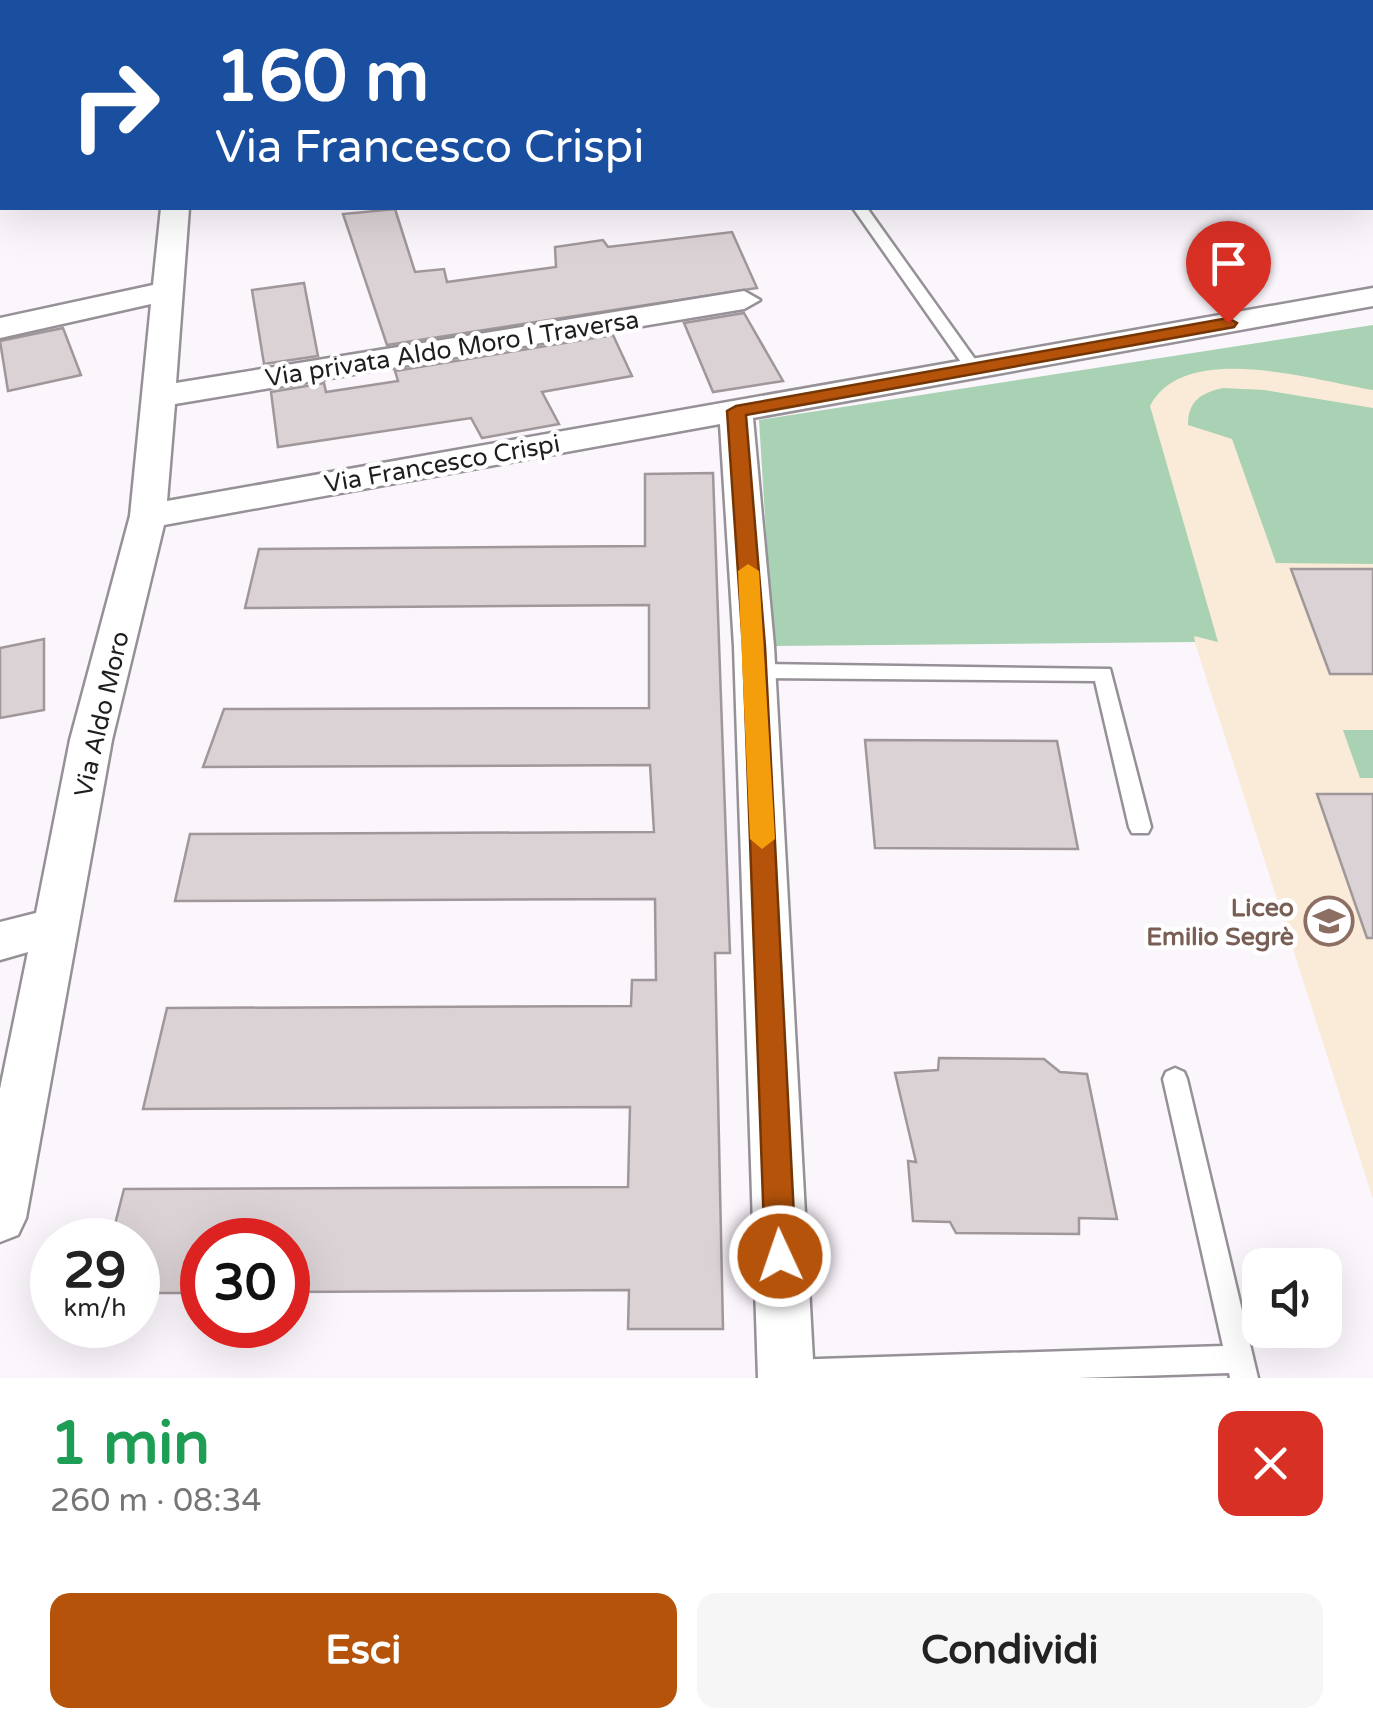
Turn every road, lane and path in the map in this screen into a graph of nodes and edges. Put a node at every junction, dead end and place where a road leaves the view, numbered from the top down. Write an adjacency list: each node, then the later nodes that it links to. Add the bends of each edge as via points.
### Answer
1 (175, 210): 3 (street, Via Aldo Moro)
2 (861, 210): 7 (lane)
3 (170, 290): 6 (street); 8 (street, Via Aldo Moro)
4 (1373, 297): 7 (street, Via Francesco Crispi)
5 (744, 300): 8 (street, Via privata Aldo Moro I Traversa)
6 (0, 328)
7 (974, 369): 9 (street, Via Francesco Crispi)
8 (160, 396): 10 (street, Via Aldo Moro)
9 (736, 411): 10 (street, Via Francesco Crispi); 11 (street)
10 (148, 516): 13 (street, Via Aldo Moro, via 92,740)
11 (755, 671): 12 (lane, via 1103,674); 18 (street)
12 (1140, 827)
13 (58, 924): 14 (street); 16 (street, Via Aldo Moro)
14 (0, 941)
15 (1175, 1079): 17 (lane)
16 (0, 1218)
17 (1242, 1369): 18 (lane)
18 (786, 1376)

